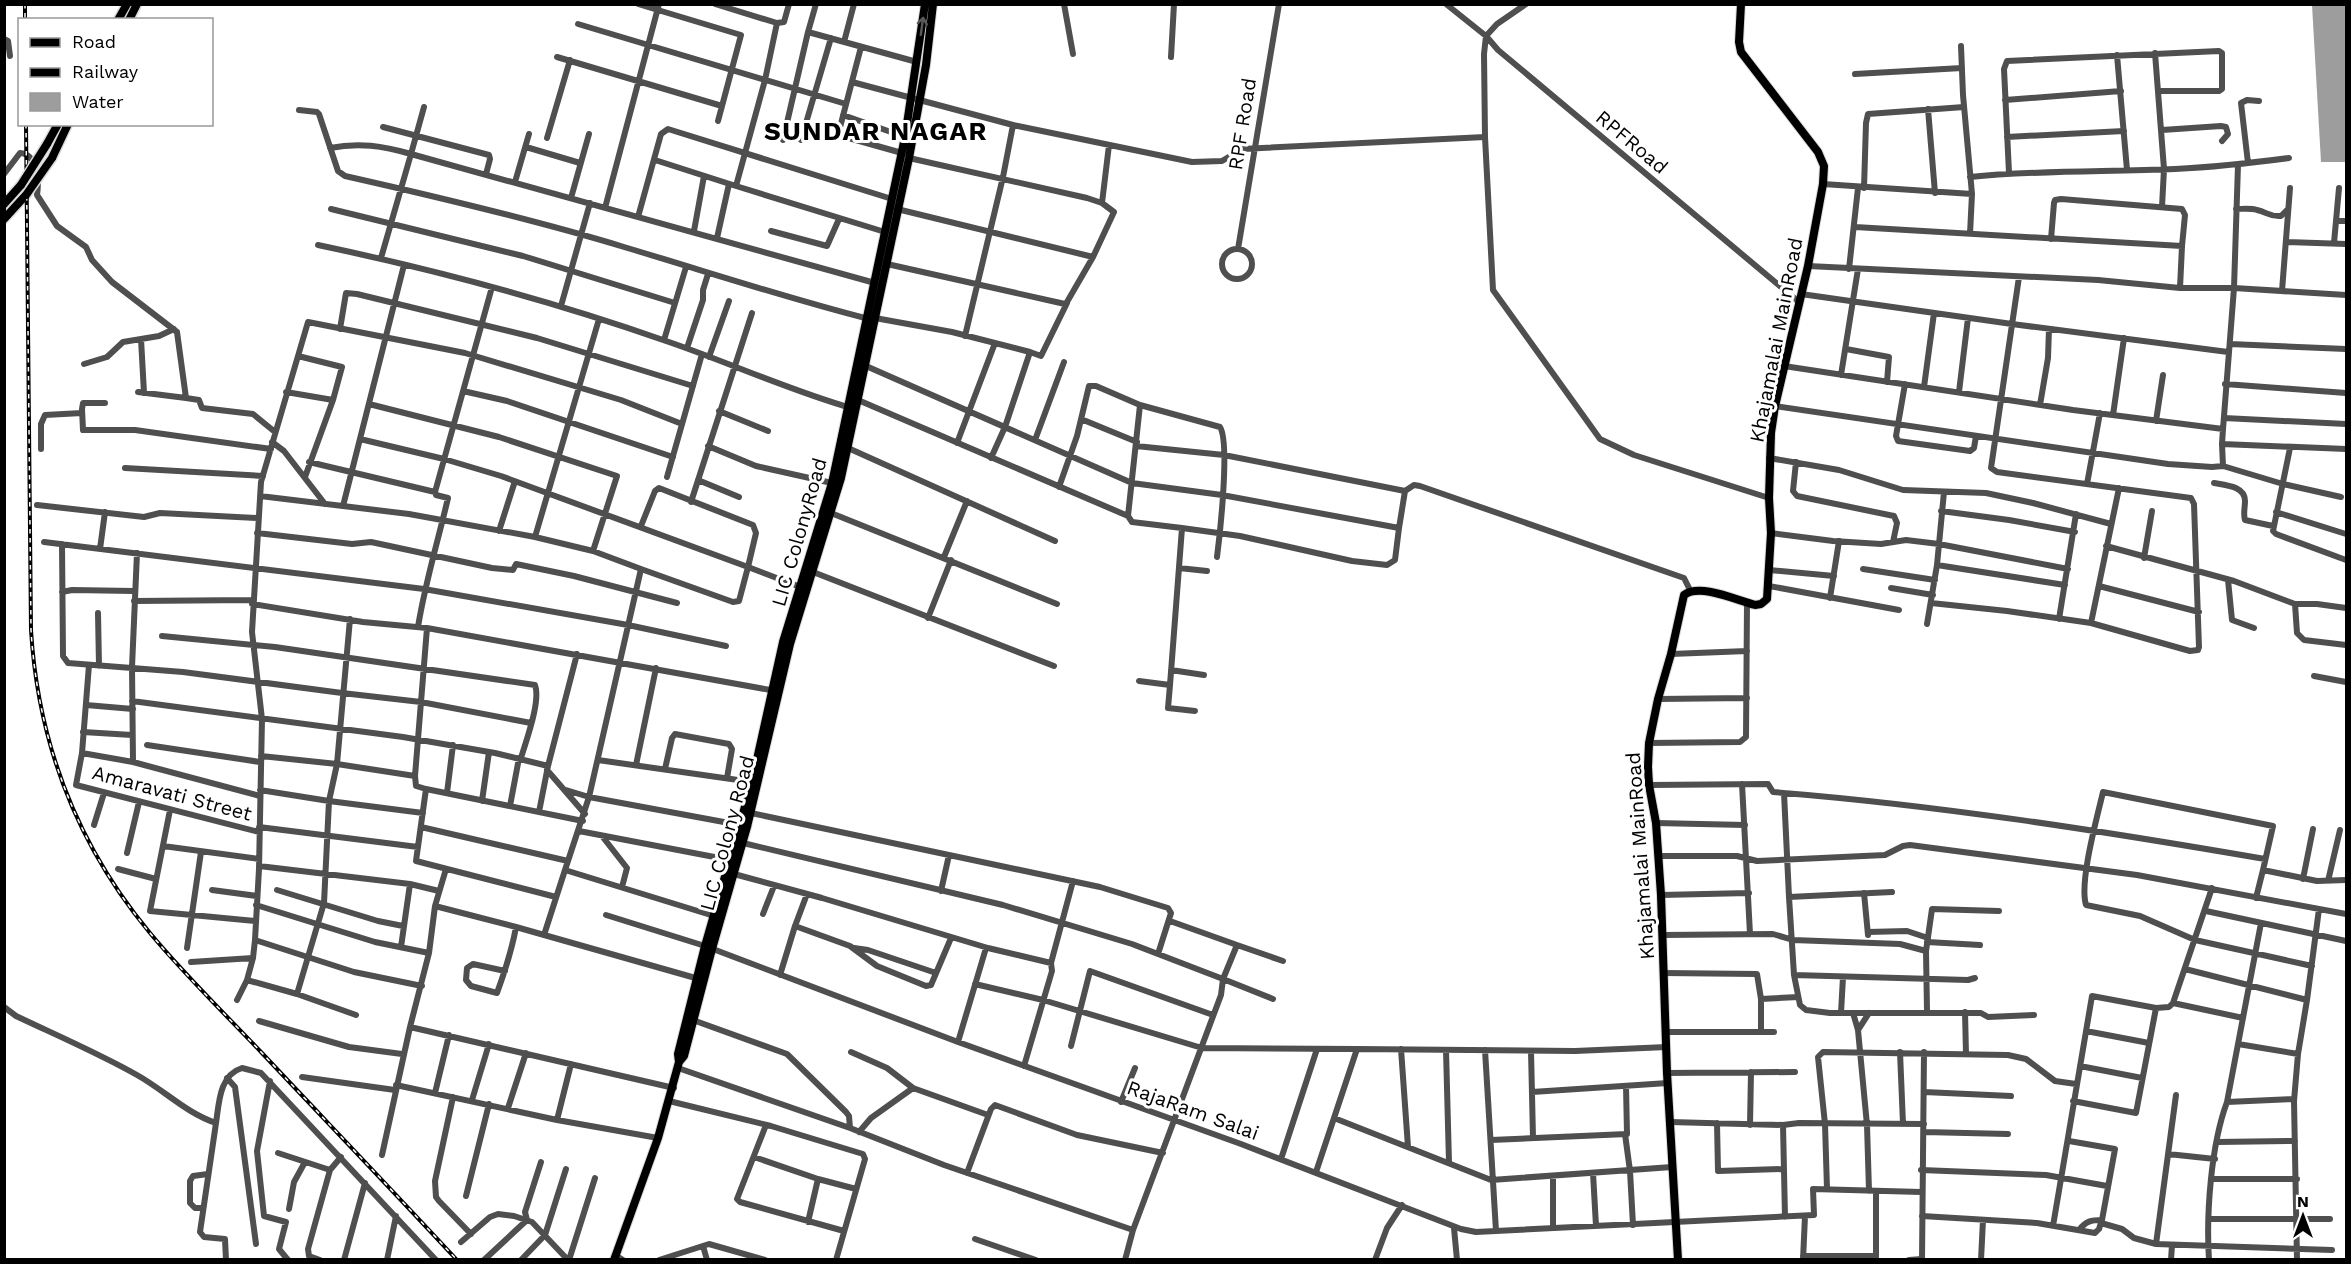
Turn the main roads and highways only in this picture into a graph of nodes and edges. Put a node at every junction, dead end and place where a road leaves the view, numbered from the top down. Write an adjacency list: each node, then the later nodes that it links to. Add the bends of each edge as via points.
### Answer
1 (127, 4): 6 (highway)
2 (137, 4): 7 (highway)
3 (925, 4): 8 (main road, LIC ColonyRoad, one-way to 3)
4 (933, 4): 8 (main road, LIC ColonyRoad, via 926,65)
5 (1741, 4): 23 (main road, Khajamalai MainRoad, via 1742,52 1818,152 1824,166 1808,266 1775,406 1769,458 1771,533 1767,600 1761,604 1747,603 1704,590 1690,590 1684,595 1649,743 1649,785 1659,856)
6 (119, 18)
7 (130, 18)
8 (915, 100): 11 (main road, LIC ColonyRoad); 11 (main road, LIC ColonyRoad, via 905,136)
9 (57, 126): 12 (highway, bridge, via 21,185)
10 (67, 126): 13 (highway, bridge, via 52,158)
11 (905, 155): 14 (main road, LIC ColonyRoad); 14 (main road, LIC ColonyRoad, via 885,232)
12 (4, 204)
13 (4, 219)
14 (883, 269): 15 (main road, LIC ColonyRoad); 15 (main road, LIC ColonyRoad, via 875,283)
15 (872, 319): 16 (main road, LIC ColonyRoad); 16 (main road, LIC ColonyRoad, via 866,366)
16 (853, 408): 17 (main road, via 848,448); 17 (main road, LIC ColonyRoad, via 832,483)
17 (830, 510): 18 (main road, LIC ColonyRoad); 18 (main road, via 813,572)
18 (804, 589): 19 (main road, LIC ColonyRoad)
19 (776, 691): 20 (main road, LIC Colony Road); 20 (main road, LIC ColonyRoad)
20 (746, 819): 21 (main road, LIC Colony Road, via 734,874); 21 (main road, LIC ColonyRoad, via 730,860)
21 (708, 948): 22 (main road, LIC ColonyRoad, via 678,1054 674,1088)
22 (614, 1257)
23 (1678, 1260)

